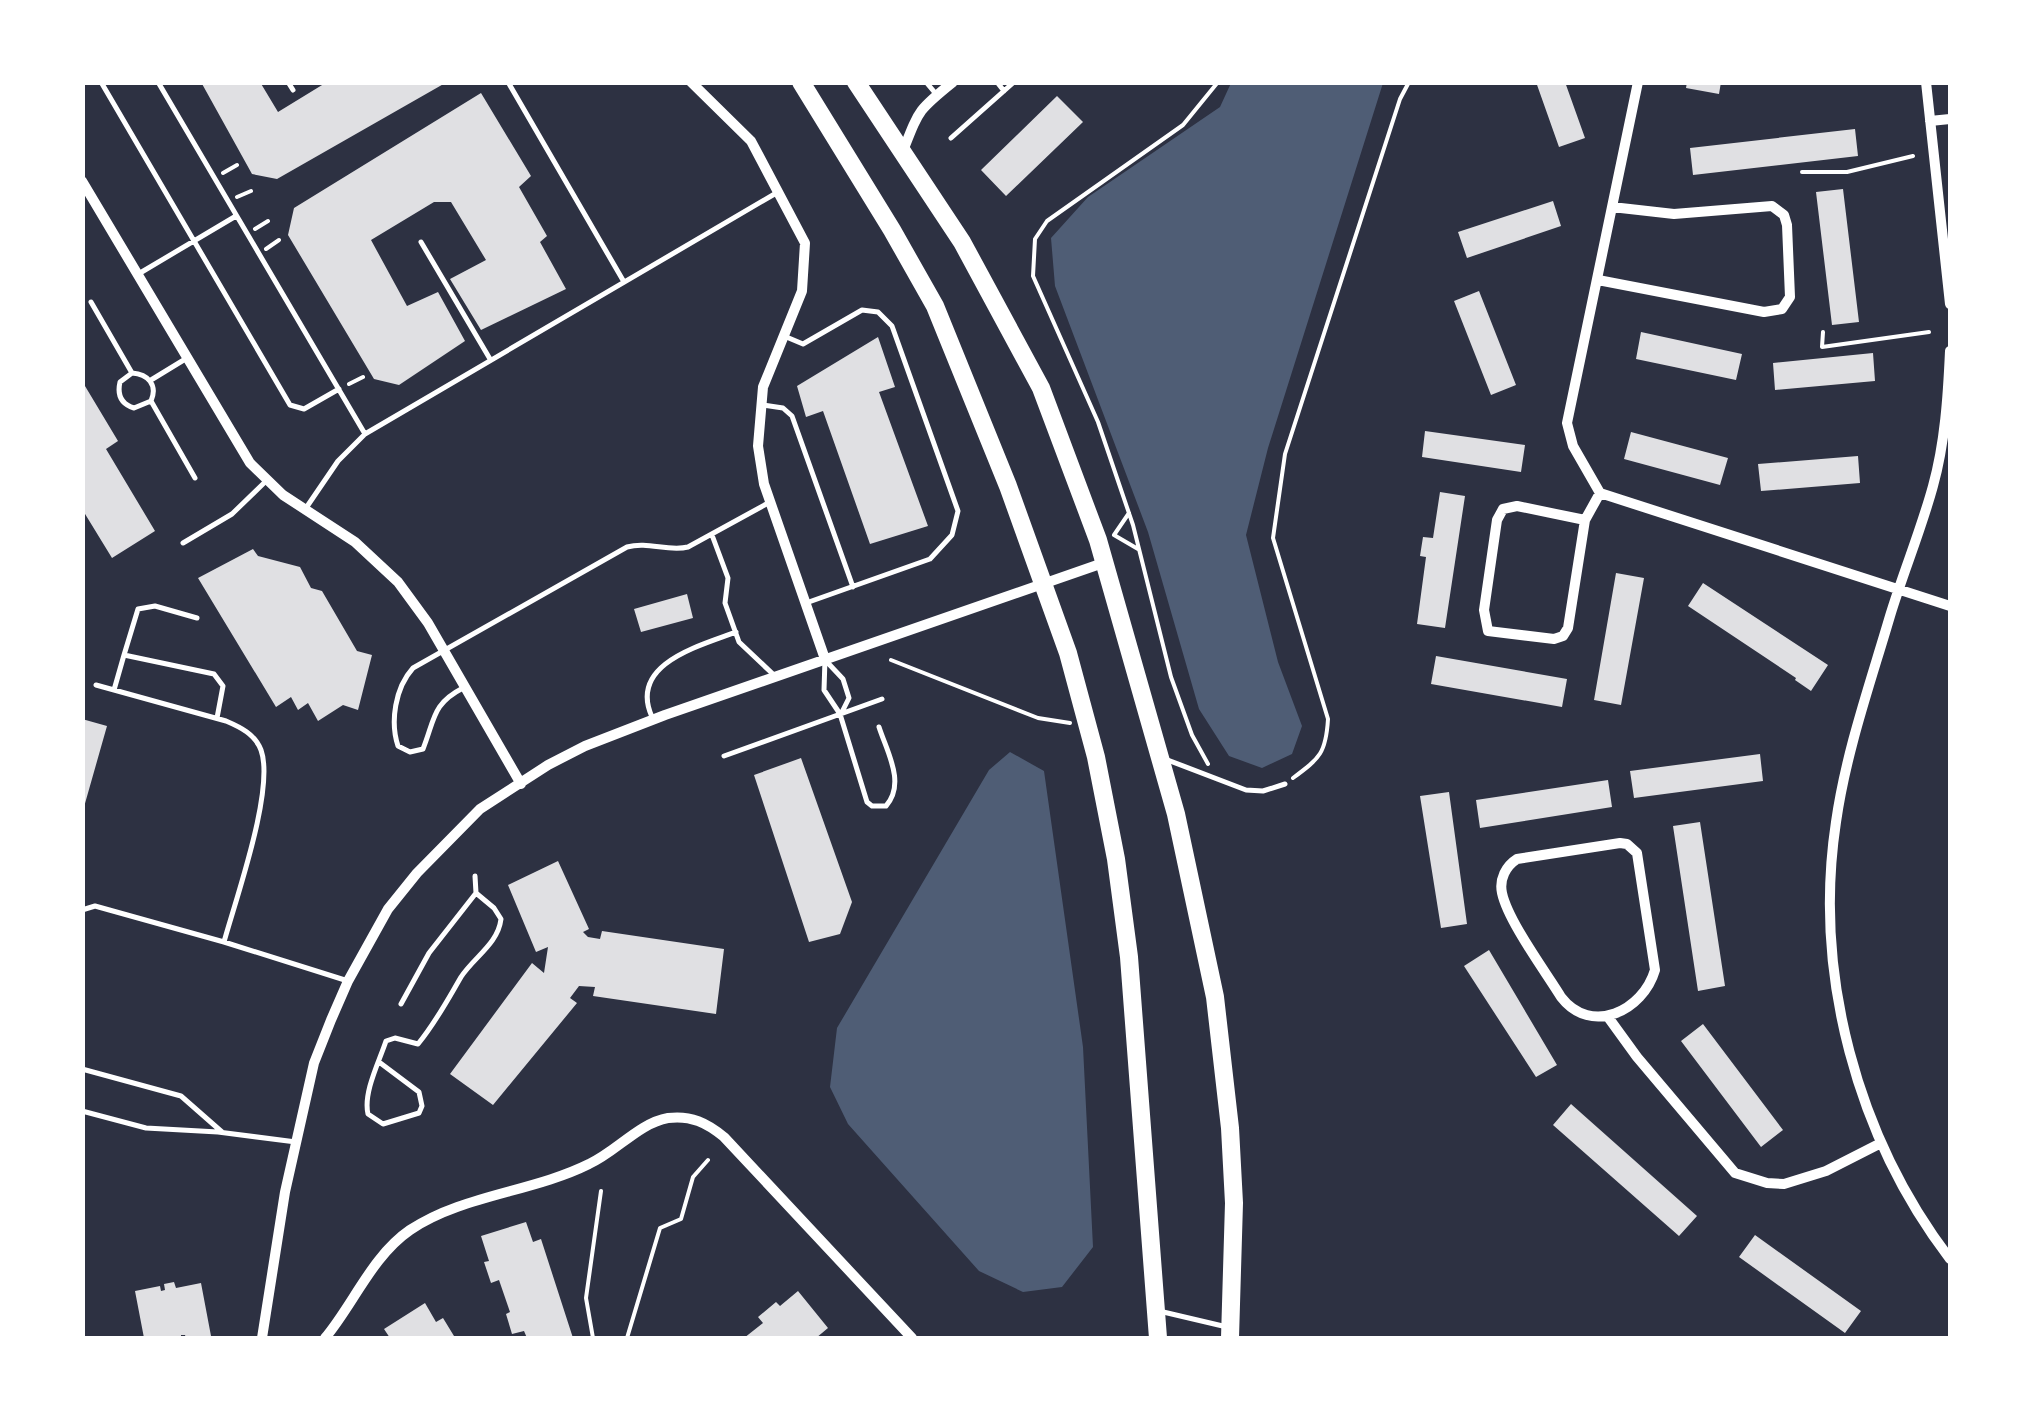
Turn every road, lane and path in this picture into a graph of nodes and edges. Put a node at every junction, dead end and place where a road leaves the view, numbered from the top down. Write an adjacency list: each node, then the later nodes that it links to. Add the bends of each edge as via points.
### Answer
1 (101, 82): 31 (lane)
2 (158, 82): 28 (lane)
3 (508, 82): 35 (lane)
4 (691, 82): 25 (street, via 750,141)
5 (801, 82): 62 (main road, via 935,306)
6 (856, 82): 20 (main road)
7 (926, 82): 16 (lane)
8 (953, 82): 16 (street)
9 (997, 82): 15 (lane)
10 (1014, 82): 15 (lane)
11 (1218, 82): 56 (path, via 1182,125 1060,211 1035,240 1033,276 1098,422)
12 (1409, 82): 87 (path, via 1285,454 1272,538 1328,718 1317,760)
13 (1638, 82): 27 (street)
14 (1926, 82): 18 (street)
15 (1004, 91): 19 (lane)
16 (936, 94): 20 (street, via 918,112)
17 (1950, 119): 18 (street)
18 (1930, 121): 37 (street)
19 (950, 138)
20 (902, 151): 61 (main road, via 962,242 1041,388)
21 (1913, 156): 22 (path, via 1847,172)
22 (1802, 172)
23 (82, 181): 33 (street)
24 (250, 190): 26 (path)
25 (780, 192): 35 (lane); 40 (street, via 806,255 802,291)
26 (236, 197)
27 (1612, 207): 34 (street); 34 (street, via 1674,214 1772,206 1787,226 1790,297 1782,309 1764,312)
28 (236, 216): 31 (lane); 47 (lane)
29 (268, 221): 30 (path)
30 (254, 230)
31 (194, 241): 33 (lane); 47 (lane, via 290,406 304,408)
32 (421, 242): 43 (lane)
33 (138, 274): 42 (street)
34 (1598, 280): 53 (street, via 1568,432)
35 (624, 282): 43 (lane)
36 (90, 302): 44 (lane)
37 (1950, 304)
38 (1823, 332): 39 (path, via 1822,347)
39 (1928, 332)
40 (784, 336): 49 (street); 63 (lane, via 803,344 862,310 885,316 958,510 952,534 930,560)
41 (1950, 351): 64 (street, via 1938,463)
42 (188, 358): 46 (lane); 52 (street)
43 (490, 359): 50 (lane)
44 (132, 372): 46 (lane); 48 (lane, via 120,382 122,402 134,408)
45 (363, 377): 47 (path)
46 (151, 380): 48 (lane)
47 (338, 389): 50 (lane)
48 (151, 401): 51 (lane)
49 (760, 404): 54 (street, via 759,466); 63 (lane, via 792,416)
50 (365, 434): 55 (lane)
51 (195, 478)
52 (266, 480): 55 (street); 59 (lane, via 232,514)
53 (1600, 493): 57 (street); 64 (street)
54 (770, 502): 58 (lane); 65 (street)
55 (304, 510): 69 (street, via 379,562)
56 (1129, 513): 60 (path); 60 (path, via 1114,536)
57 (1584, 520): 57 (street, via 1503,509 1484,610 1488,631 1563,636)
58 (712, 534): 68 (lane, via 728,578 725,603); 69 (lane, via 679,549 628,547)
59 (182, 542)
60 (1139, 550): 85 (path, via 1176,692)
61 (1102, 563): 62 (street); 84 (main road)
62 (1044, 582): 71 (street); 82 (main road)
63 (852, 587): 65 (lane)
64 (1898, 589): 66 (street); 100 (street, via 1844,785 1830,872 1844,1029)
65 (804, 604): 71 (street)
66 (1950, 606)
67 (198, 618): 70 (lane, via 138,608)
68 (736, 632): 73 (lane); 80 (lane, via 678,653 660,670 648,684)
69 (442, 651): 75 (street); 75 (lane, via 413,668 399,688 393,732 398,746 423,749 436,708)
70 (124, 655): 76 (lane); 79 (lane, via 214,674 223,686)
71 (824, 659): 73 (street); 78 (lane, via 824,690); 78 (lane, via 850,698)
72 (891, 660): 82 (path, via 1038,718)
73 (775, 676): 80 (street)
74 (96, 685): 76 (lane)
75 (463, 688): 86 (street)
76 (114, 690): 79 (lane)
77 (882, 699): 78 (lane)
78 (840, 714): 81 (lane, via 866,802 878,807 892,800 897,782); 83 (lane)
79 (217, 718): 91 (lane, via 254,737 264,776)
80 (653, 720): 86 (street, via 585,746)
81 (879, 727)
82 (1088, 730): 104 (main road, via 1129,957)
83 (724, 756)
84 (1161, 757): 85 (lane); 105 (main road, via 1192,875 1224,1058 1234,1203)
85 (1216, 778): 87 (lane, via 1246,790)
86 (521, 784): 92 (street, via 480,809 417,873)
87 (1285, 784)
88 (475, 876): 89 (lane)
89 (476, 892): 93 (lane, via 429,953); 95 (lane, via 501,919 496,935 418,1044 390,1038)
90 (82, 910): 91 (lane, via 95,906)
91 (224, 942): 92 (lane)
92 (348, 981): 99 (street, via 314,1063)
93 (401, 1004)
94 (1608, 1017): 94 (street, via 1570,1009 1508,908 1502,884 1518,859 1620,843 1638,854 1655,970 1648,986); 100 (street, via 1735,1173 1784,1184)
95 (380, 1062): 95 (lane, via 368,1114 382,1124 419,1113 419,1092)
96 (82, 1069): 98 (lane, via 181,1096)
97 (82, 1111): 98 (lane, via 146,1128)
98 (222, 1132): 99 (lane)
99 (296, 1142): 106 (street)
100 (1881, 1144): 103 (street)
101 (708, 1160): 109 (path, via 693,1177 681,1219 660,1228)
102 (602, 1191): 108 (path, via 586,1298)
103 (1950, 1258)
104 (1156, 1310): 105 (lane); 111 (main road)
105 (1230, 1333)
106 (262, 1338)
107 (324, 1338): 110 (street, via 409,1231 577,1170 645,1127 680,1118 724,1137)
108 (593, 1338)
109 (627, 1338)
110 (912, 1338)
111 (1158, 1338)

